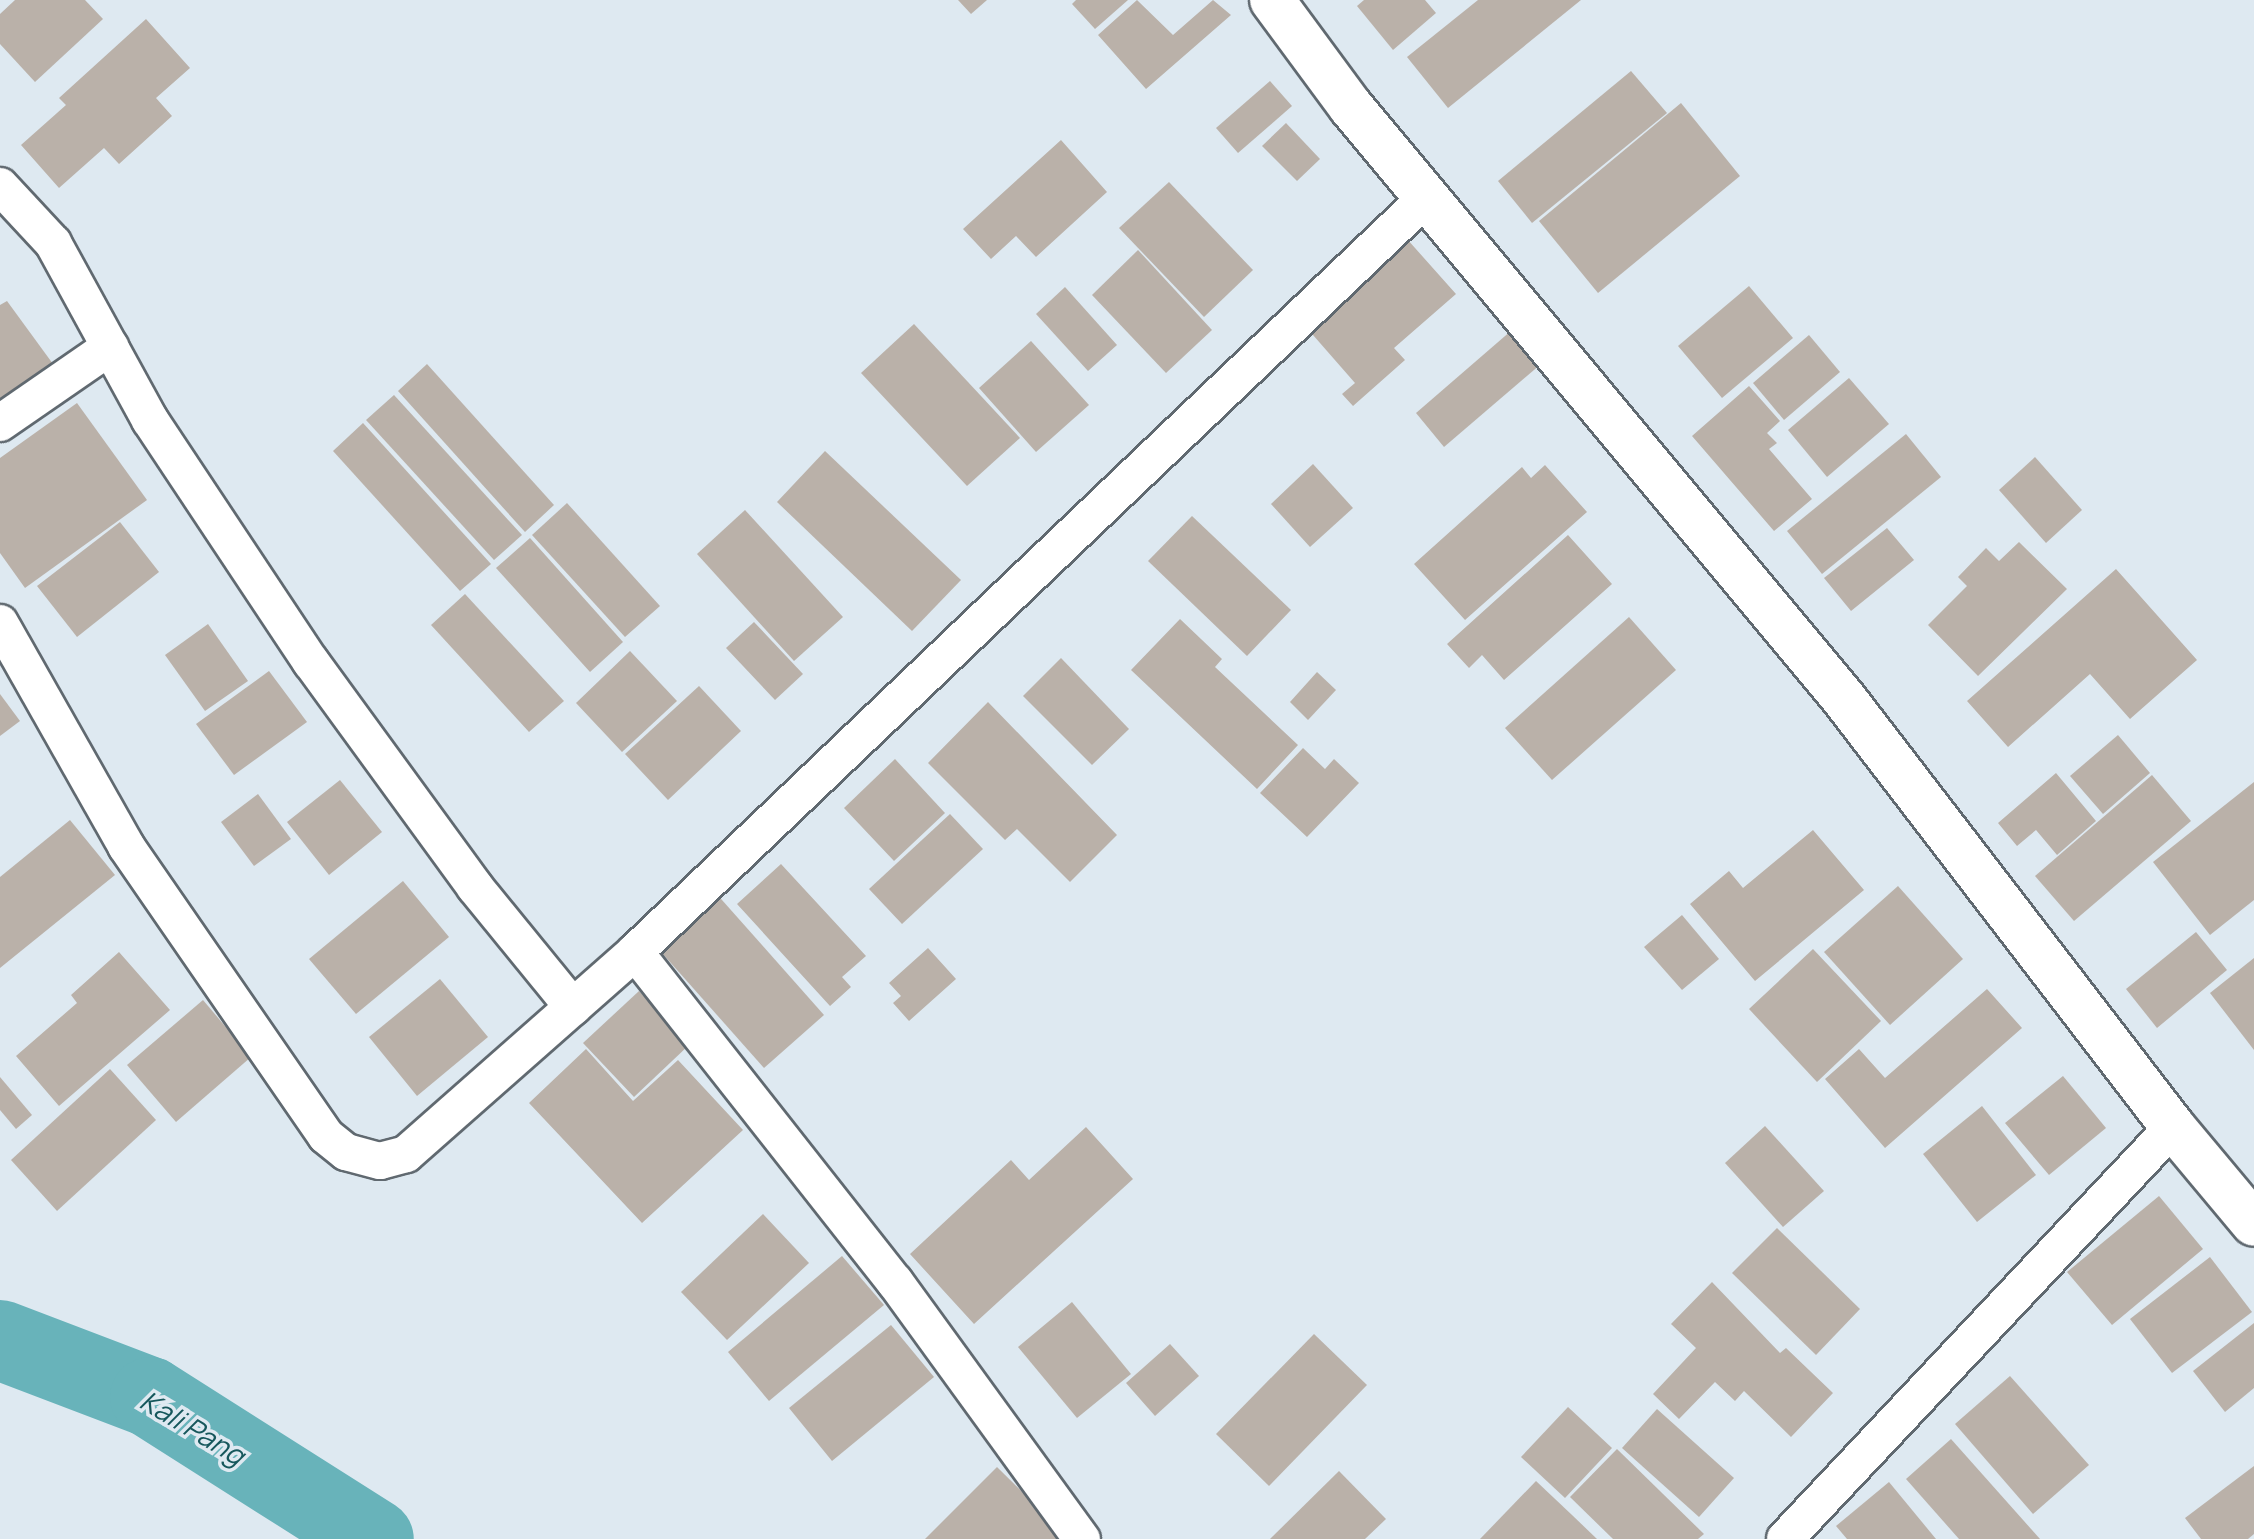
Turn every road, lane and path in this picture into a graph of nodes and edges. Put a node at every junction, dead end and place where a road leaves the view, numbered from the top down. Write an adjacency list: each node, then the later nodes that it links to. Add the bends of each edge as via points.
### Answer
1 (1272, 0): 3 (street, via 1351,107)
2 (0, 186): 4 (street, via 53,243)
3 (1428, 196): 7 (street); 9 (street, via 1845,700)
4 (110, 347): 5 (street); 8 (street, via 150,420 311,662 475,887)
5 (0, 423)
6 (0, 623): 8 (street, via 126,846 326,1136 346,1152 380,1161 406,1154)
7 (635, 952): 8 (street); 11 (street, via 895,1282)
8 (573, 1007)
9 (2173, 1127): 10 (street); 12 (street)
10 (2254, 1224)
11 (1082, 1539)
12 (1785, 1539)

